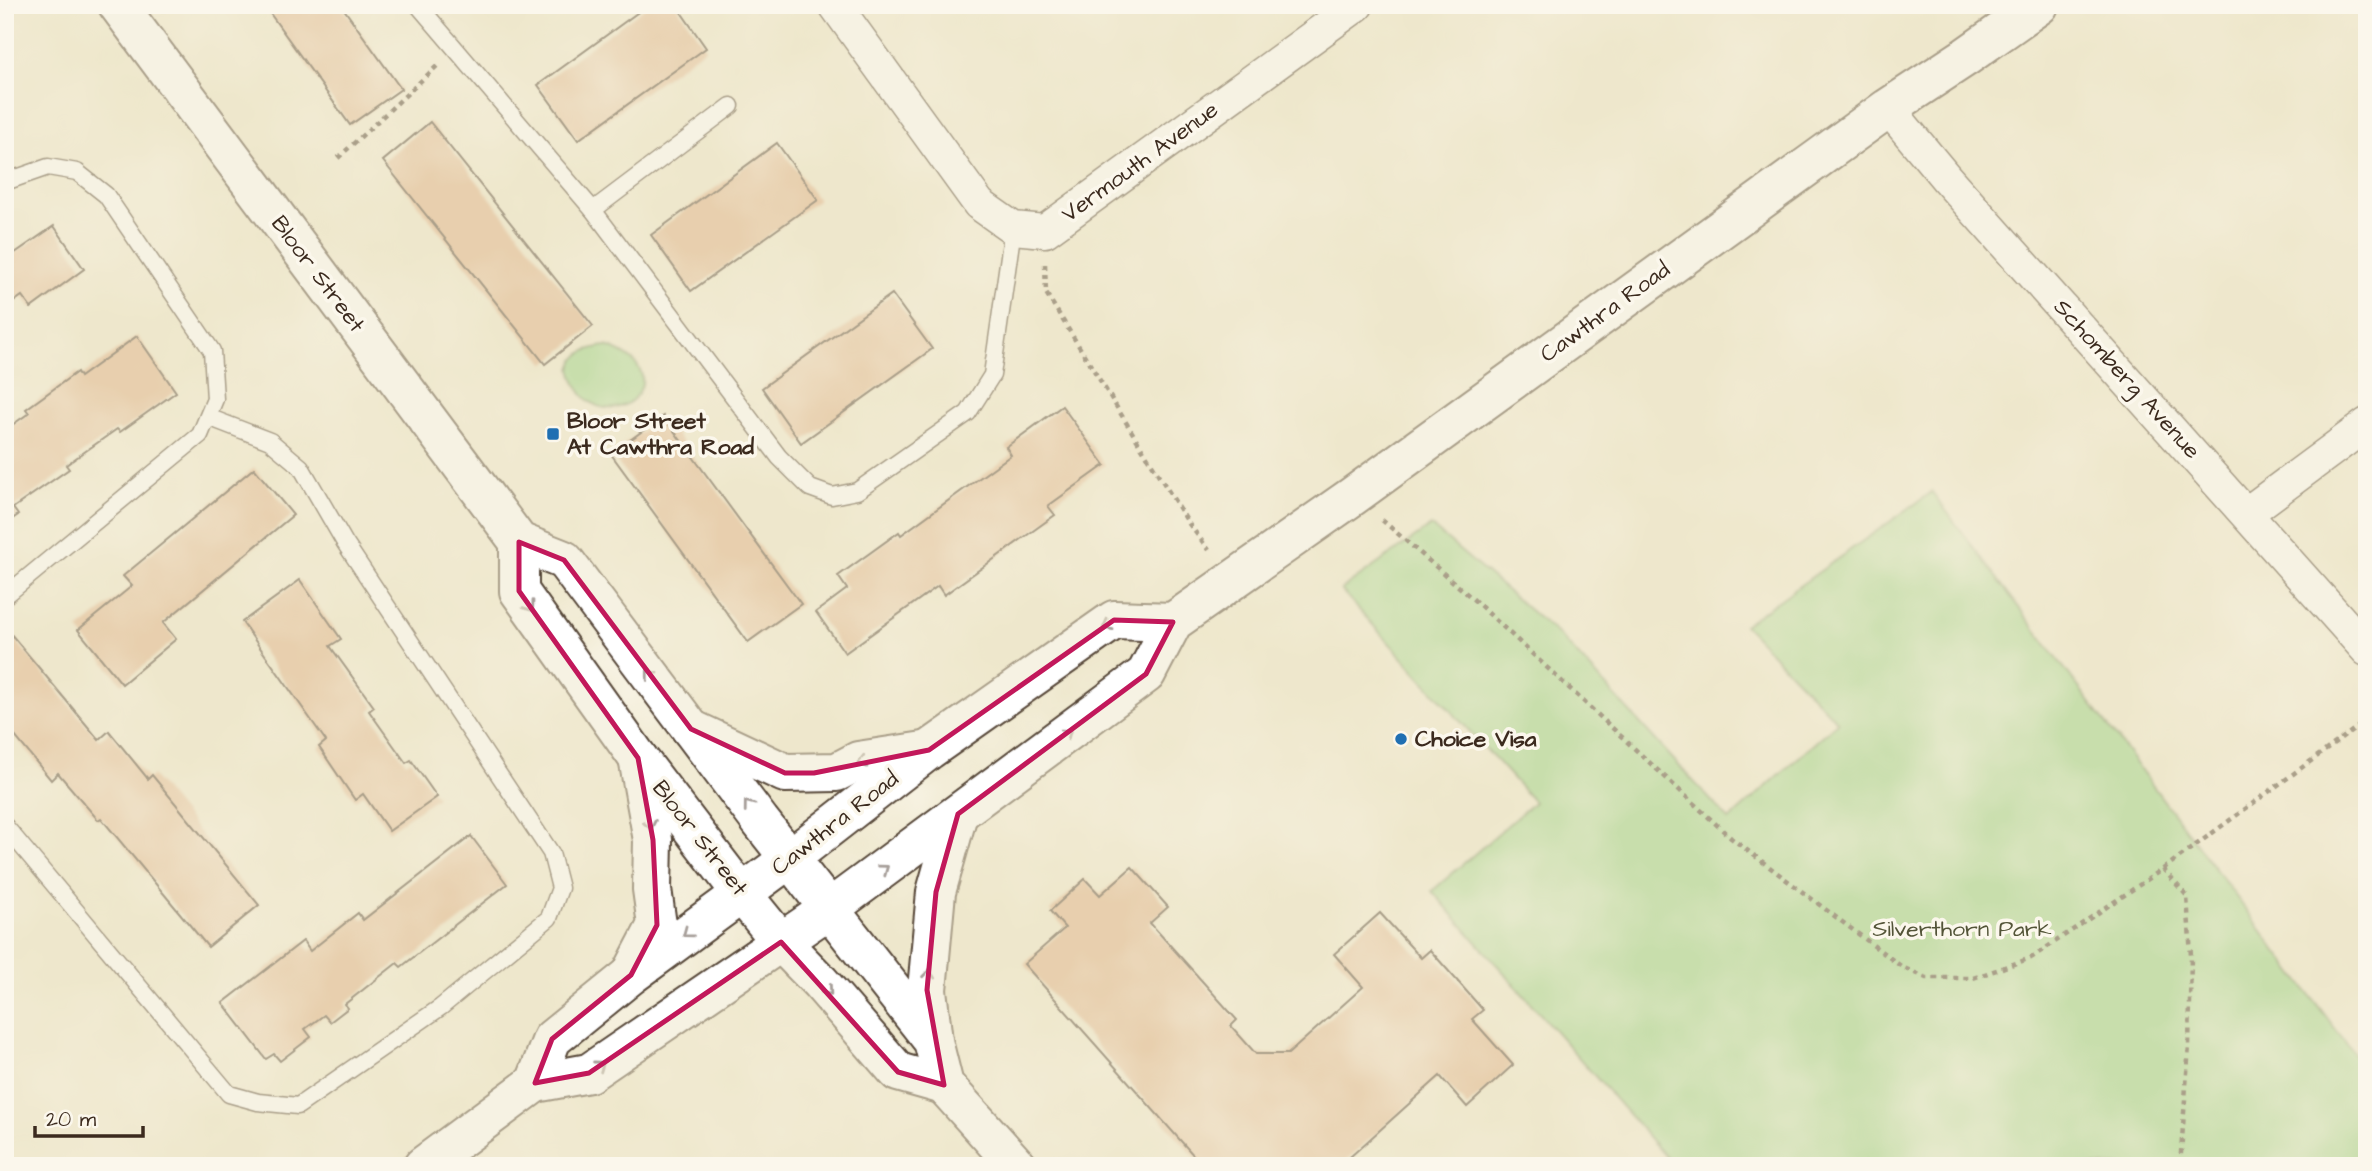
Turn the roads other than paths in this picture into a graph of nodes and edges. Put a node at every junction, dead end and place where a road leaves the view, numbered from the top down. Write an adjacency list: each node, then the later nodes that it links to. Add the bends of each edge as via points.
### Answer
1 (118, 5): 14 (main road, Bloor Street)
2 (418, 5): 9 (lane)
3 (835, 5): 10 (street, Vermouth Avenue, via 979,204)
4 (1357, 5): 10 (street, Vermouth Avenue, via 1045,231)
5 (2039, 5): 7 (main road, Cawthra Road)
6 (731, 106): 9 (lane)
7 (1888, 108): 13 (street, Schomberg Avenue); 16 (main road, Cawthra Road)
8 (5, 182): 11 (lane, via 48,167 77,172 106,195 212,351 215,399)
9 (593, 210): 10 (lane, via 779,457 810,488 832,496 857,491 968,413 992,375)
10 (1013, 228)
11 (208, 417): 15 (lane, via 200,435); 22 (lane, via 270,441 301,467 345,543 551,853 560,888 549,918 441,1007 298,1107 258,1102 229,1094)
12 (2367, 424): 13 (street)
13 (2248, 513): 17 (street, Schomberg Avenue)
14 (519, 542): 18 (main road, one-way to 14, via 564,560); 20 (main road, Bloor Street, one-way to 20, via 519,591)
15 (5, 596)
16 (1173, 622): 19 (main road, Cawthra Road, one-way to 19, via 1114,620); 21 (main road, Cawthra Road, one-way to 16, via 1146,674)
17 (2367, 650)
18 (691, 729): 19 (main road, one-way to 18, via 858,761 837,772 785,773); 23 (main road, one-way to 18)
19 (929, 750): 23 (main road, Cawthra Road)
20 (638, 758): 24 (main road, Bloor Street); 27 (main road, one-way to 27, via 653,840 657,925)
21 (958, 814): 25 (main road, Cawthra Road, one-way to 21); 28 (main road, one-way to 21, via 927,990 936,892)
22 (5, 826)
23 (789, 859): 24 (main road, Cawthra Road); 25 (main road)
24 (742, 894): 26 (main road, Bloor Street); 27 (main road, Cawthra Road, one-way to 27)
25 (829, 909): 26 (main road, Cawthra Road); 28 (main road)
26 (781, 942): 29 (main road, Cawthra Road, one-way to 26, via 589,1073); 30 (main road, Bloor Street, one-way to 30, via 898,1072)
27 (631, 975): 29 (main road, Cawthra Road, via 552,1039)
28 (933, 1041): 30 (main road)
29 (535, 1083): 31 (main road, Cawthra Road)
30 (944, 1085): 32 (main road)
31 (423, 1166)
32 (1017, 1166)

